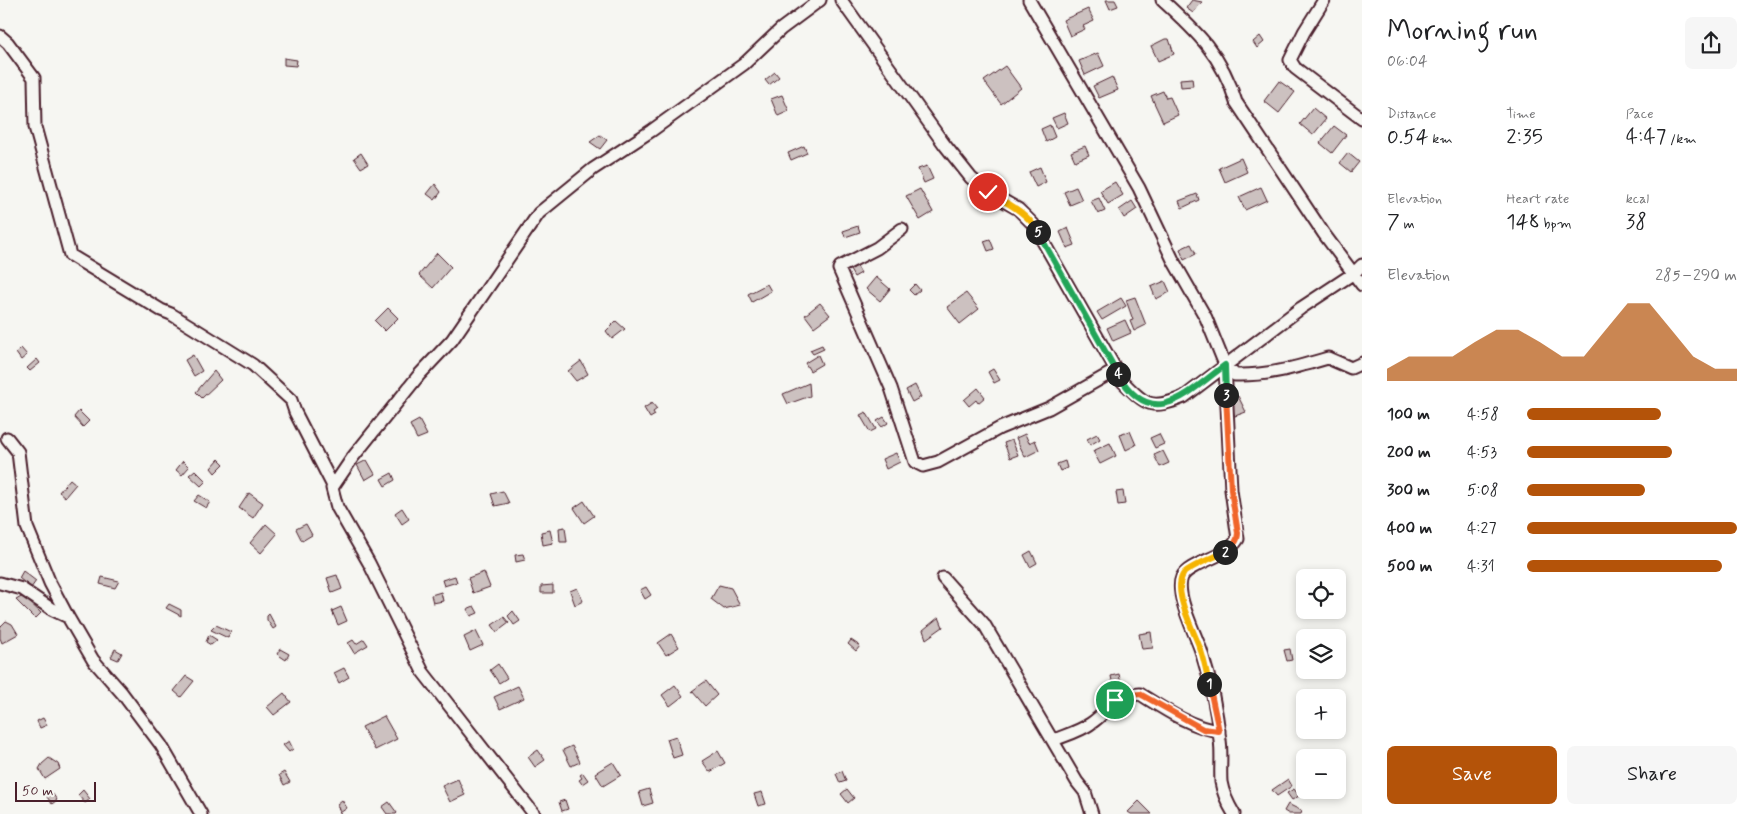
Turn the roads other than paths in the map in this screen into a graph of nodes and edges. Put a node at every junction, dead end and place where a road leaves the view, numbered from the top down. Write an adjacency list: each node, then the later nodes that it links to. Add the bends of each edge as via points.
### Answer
1 (820, 0): 15 (street, via 781,29 744,64 593,169 539,213 452,340 419,375)
2 (841, 0): 13 (street, via 971,178 1018,209 1033,224)
3 (1029, 0): 12 (street, via 1139,188 1174,262 1206,318)
4 (1162, 0): 9 (street, via 1213,51 1230,80 1236,102 1324,234)
5 (1324, 0): 7 (street, via 1290,60 1295,68)
6 (0, 36): 15 (street, via 34,78 35,127 70,255 252,365 292,400)
7 (1362, 119)
8 (902, 230): 13 (street, via 839,269 891,388 915,462 923,466 938,462 1000,428 1049,408)
9 (1358, 269): 10 (street); 12 (street)
10 (1362, 285)
11 (1362, 363): 12 (street, via 1351,368 1328,358 1282,372 1249,375 1235,374)
12 (1225, 365): 13 (street, via 1184,397 1163,405 1143,402); 19 (street, via 1231,490 1238,539 1226,551 1185,572 1181,579 1182,597 1202,653)
13 (1116, 370)
14 (7, 438): 18 (street, via 18,452 27,527)
15 (333, 486): 22 (street, via 337,507 423,672)
16 (943, 578): 20 (street, via 984,624)
17 (0, 583): 18 (street, via 22,589)
18 (68, 617): 21 (street, via 93,660 161,745)
19 (1219, 731): 20 (street, via 1203,729 1140,694 1118,698 1105,714); 24 (street, via 1221,781 1225,799)
20 (1054, 740): 23 (street, via 1085,792)
21 (201, 814)
22 (534, 814)
23 (1092, 814)
24 (1234, 814)

